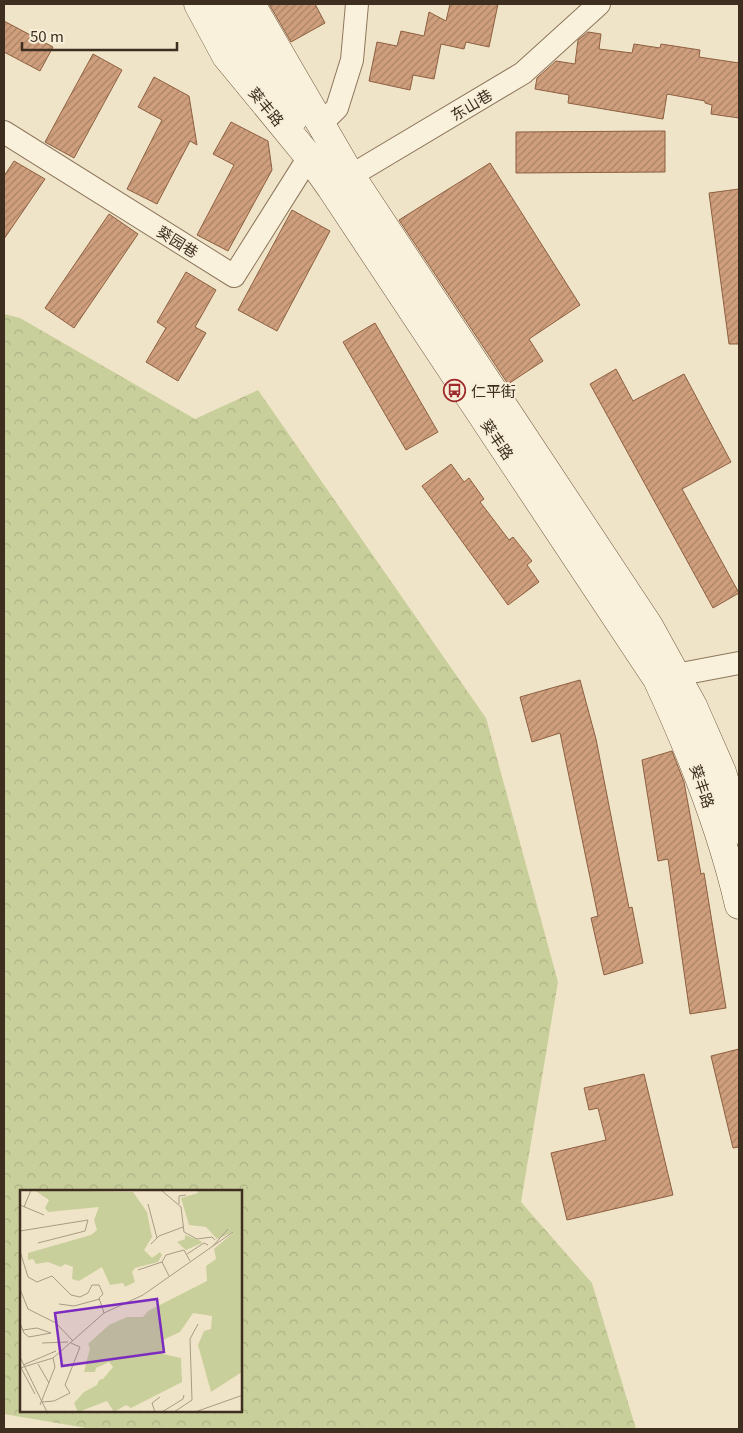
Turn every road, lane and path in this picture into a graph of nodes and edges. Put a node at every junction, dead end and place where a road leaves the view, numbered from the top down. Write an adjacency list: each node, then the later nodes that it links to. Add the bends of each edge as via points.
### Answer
1 (198, 4): 7 (main road, 葵丰路, via 226,56)
2 (357, 4): 5 (street, via 352,60 337,108)
3 (599, 4): 8 (street, 东山巷, via 523,73)
4 (237, 10): 5 (main road, 葵丰路); 8 (main road, via 288,106)
5 (320, 125): 8 (main road, 葵丰路)
6 (4, 132): 7 (street, 葵园巷, via 234,276)
7 (309, 158): 8 (main road, 葵丰路)
8 (341, 182): 10 (main road, 葵丰路)
9 (739, 663): 10 (street)
10 (666, 677): 11 (main road, 葵丰路, via 693,706 722,772); 12 (main road, 葵丰路, via 730,867)
11 (739, 830)
12 (739, 905)

